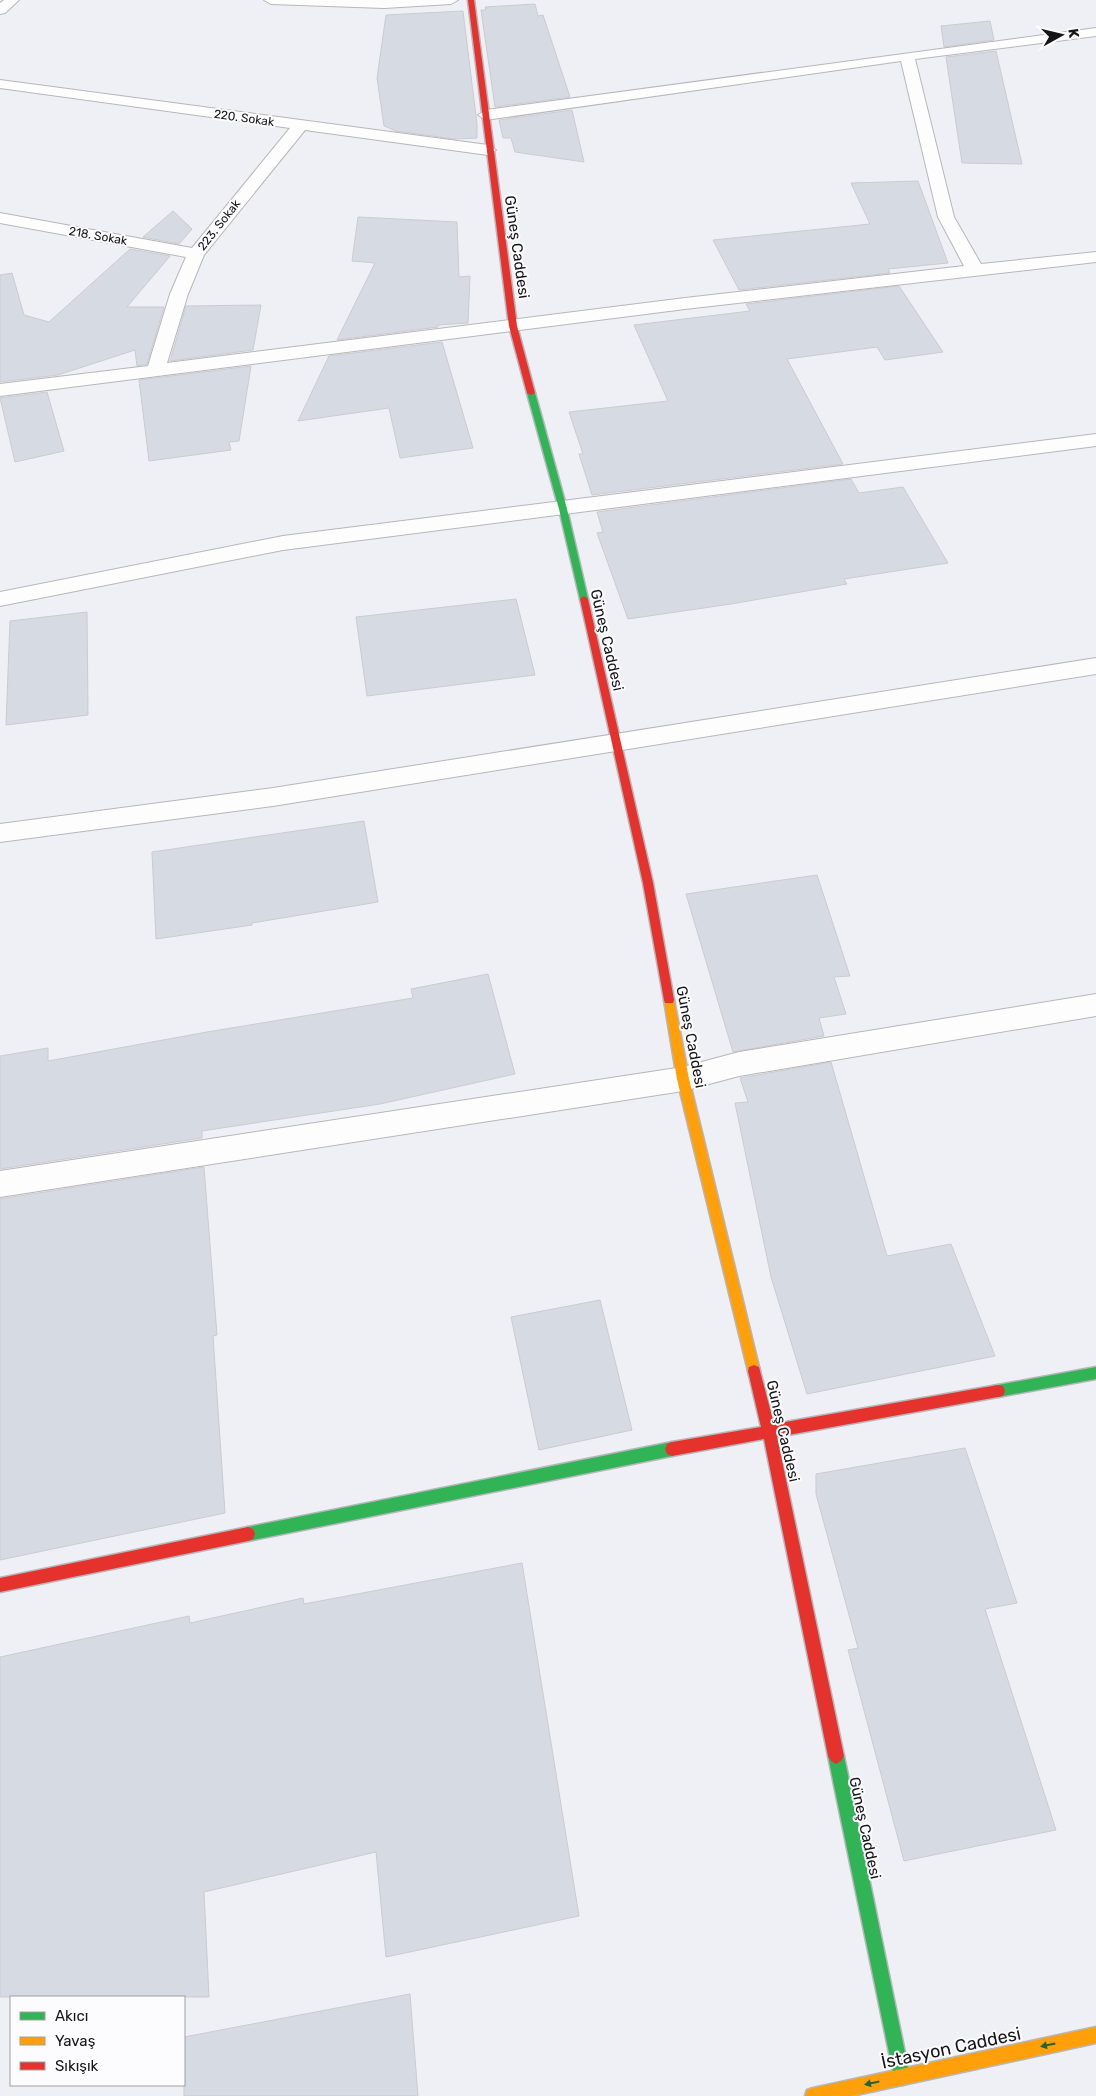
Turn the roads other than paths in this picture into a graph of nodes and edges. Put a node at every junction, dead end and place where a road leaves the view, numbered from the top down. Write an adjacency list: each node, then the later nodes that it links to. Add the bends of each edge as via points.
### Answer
1 (12, 0): 5 (street)
2 (270, 0): 3 (street, via 346,3)
3 (451, 0)
4 (470, 0): 9 (street, Güneş Caddesi)
5 (0, 10)
6 (1096, 32): 7 (street)
7 (907, 56): 9 (street); 15 (street, via 946,216)
8 (0, 84): 10 (street, 220. Sokak)
9 (486, 115): 11 (street, Güneş Caddesi)
10 (301, 125): 11 (street, 220. Sokak); 13 (street, 223. Sokak)
11 (488, 150): 16 (street, Güneş Caddesi)
12 (0, 218): 13 (street, 218. Sokak)
13 (196, 254): 17 (street, 223. Sokak, via 179,294)
14 (1096, 257): 15 (street)
15 (975, 269): 16 (street)
16 (513, 326): 17 (street); 20 (street, Güneş Caddesi)
17 (156, 370): 18 (street)
18 (0, 390)
19 (1096, 440): 20 (street)
20 (563, 509): 21 (street, via 283,543); 23 (street, Güneş Caddesi)
21 (0, 599)
22 (1096, 666): 23 (street)
23 (615, 740): 24 (street, via 273,797); 26 (street, Güneş Caddesi, via 648,883)
24 (0, 833)
25 (1096, 1005): 26 (street, via 739,1064)
26 (683, 1079): 27 (street); 29 (street, Güneş Caddesi)
27 (0, 1184)
28 (1096, 1373): 29 (street)
29 (769, 1433): 30 (street, via 610,1460); 32 (street, Güneş Caddesi)
30 (0, 1585)
31 (1096, 2035): 32 (street, İstasyon Caddesi, one-way to 32)
32 (902, 2077): 33 (street, İstasyon Caddesi, one-way to 33)
33 (813, 2096)

